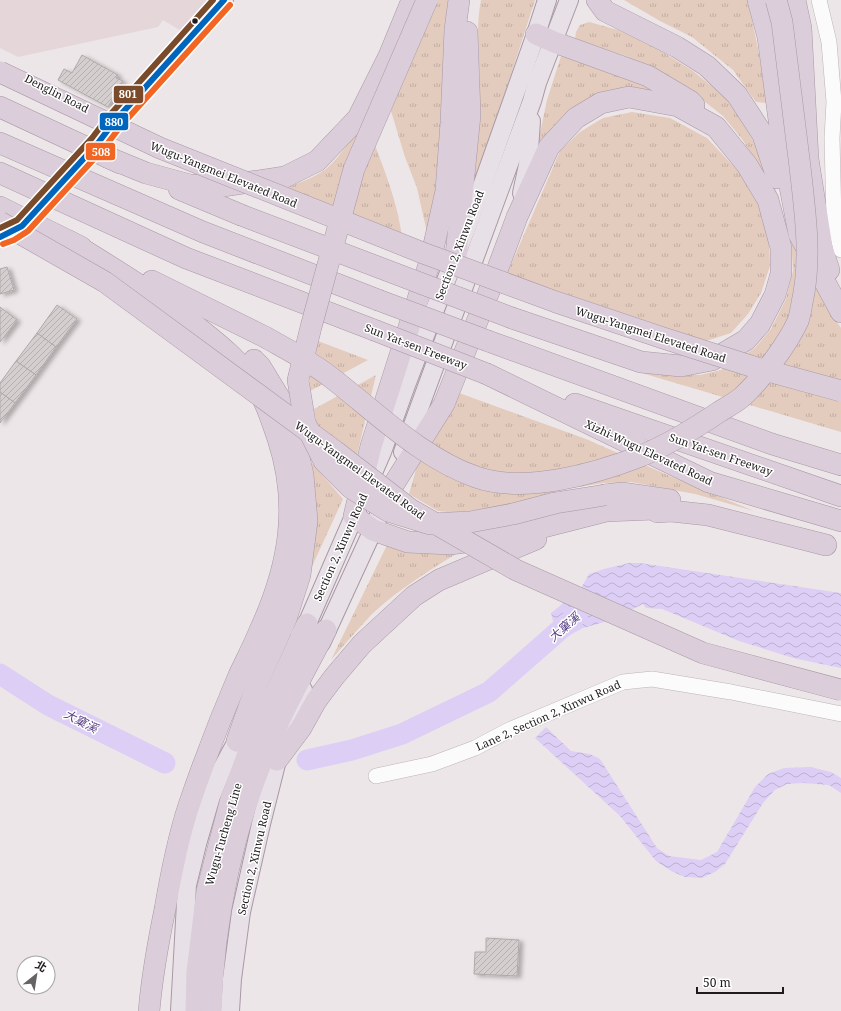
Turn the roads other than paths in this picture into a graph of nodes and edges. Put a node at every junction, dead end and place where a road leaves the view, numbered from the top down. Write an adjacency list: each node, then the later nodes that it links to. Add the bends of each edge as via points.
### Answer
1 (224, 0): 19 (main road)
2 (412, 0): 22 (highway, via 389,56 358,118 317,161 285,177 223,186 190,185 146,173)
3 (426, 0): 46 (highway, bridge, via 354,170 298,380 305,423 324,461 351,488 388,511 430,524 470,522 555,503 622,493 679,502 768,524)
4 (459, 0): 43 (highway, via 454,30 446,191 431,258 371,446)
5 (469, 0): 32 (highway, via 466,14 470,115)
6 (547, 0): 13 (main road, Section 2, Xinwu Road)
7 (569, 0): 13 (main road, Section 2, Xinwu Road)
8 (597, 0): 28 (highway, via 605,11 677,47 707,66 737,95 763,135)
9 (758, 0): 28 (highway, via 768,37 783,150)
10 (776, 0): 30 (highway, bridge, via 782,22 806,221 806,285 798,319 783,347 743,396 694,430 624,463 573,477 522,483 485,480 464,473 439,461 330,377 294,354)
11 (795, 0): 33 (highway, via 801,28 808,159 816,215 822,248)
12 (819, 0): 17 (street, via 829,42)
13 (545, 38): 16 (main road, Section 2, Xinwu Road); 20 (highway, via 648,76 690,101); 32 (main road, Section 2, Xinwu Road)
14 (0, 64): 19 (street, Denglin Road)
15 (0, 72): 36 (highway, Wugu-Yangmei Elevated Road, bridge, via 160,148 423,253 556,302 671,340 756,368)
16 (532, 101): 25 (main road, via 528,165); 40 (main road, Section 2, Xinwu Road)
17 (837, 103): 31 (street, via 832,138 834,220)
18 (0, 107): 22 (highway)
19 (114, 122): 22 (main road)
20 (716, 127): 22 (highway, bridge, via 747,165 768,200 781,248 781,274 775,295 760,324 746,340 712,360 681,366 641,362 512,318 241,215); 25 (highway, via 678,106 629,97 601,103 576,118 549,147)
21 (0, 143): 37 (highway, bridge, via 203,232 488,341)
22 (102, 150)
23 (0, 173): 35 (highway, Sun Yat-sen Freeway, bridge, via 186,258)
24 (0, 207): 30 (highway)
25 (517, 217): 40 (highway, via 444,404)
26 (0, 222): 48 (highway, Wugu-Yangmei Elevated Road, bridge, via 105,282 410,509 516,570 703,654)
27 (22, 226): 29 (main road)
28 (799, 234): 34 (highway)
29 (0, 237)
30 (69, 241): 51 (highway, via 201,317 234,340 260,366 282,402 294,434 303,475 307,521 300,575 286,619 257,684); 55 (highway, via 140,285 194,324 226,350 250,377 268,410 282,450 289,490 290,520 286,555 278,586 217,729 189,806 170,881 157,948)
31 (841, 250)
32 (456, 255): 43 (main road, Section 2, Xinwu Road, via 382,452)
33 (841, 294)
34 (841, 312)
35 (487, 374): 41 (highway, Sun Yat-sen Freeway); 44 (highway, Xizhi-Wugu Elevated Road, via 709,482)
36 (841, 391)
37 (772, 444): 38 (highway); 39 (highway)
38 (841, 460)
39 (841, 465)
40 (387, 495): 45 (main road, Section 2, Xinwu Road)
41 (841, 496)
42 (671, 511): 45 (highway, via 606,511 516,534 450,544 408,542); 46 (highway, via 708,515); 52 (highway, via 632,515 552,532 439,580 414,596 362,644 316,701 301,728)
43 (354, 516): 45 (highway); 47 (main road, Section 2, Xinwu Road)
44 (841, 520)
45 (373, 530): 47 (main road, Section 2, Xinwu Road)
46 (833, 547)
47 (316, 627): 50 (highway, Wugu-Tucheng Line); 51 (main road, Section 2, Xinwu Road); 52 (main road, Section 2, Xinwu Road)
48 (841, 690)
49 (841, 714): 53 (street, Lane 2, Section 2, Xinwu Road, via 652,679 623,682 509,730 475,748 432,764)
50 (264, 736): 54 (highway, Wugu-Tucheng Line, via 248,754 231,799 207,891 197,972); 56 (highway, Wugu-Tucheng Line, via 231,856 218,924)
51 (237, 741): 54 (main road, Section 2, Xinwu Road, via 211,796 187,885)
52 (277, 760): 57 (main road, Section 2, Xinwu Road, via 241,912)
53 (376, 776)
54 (185, 1007)
55 (149, 1011)
56 (211, 1011)
57 (230, 1011)

